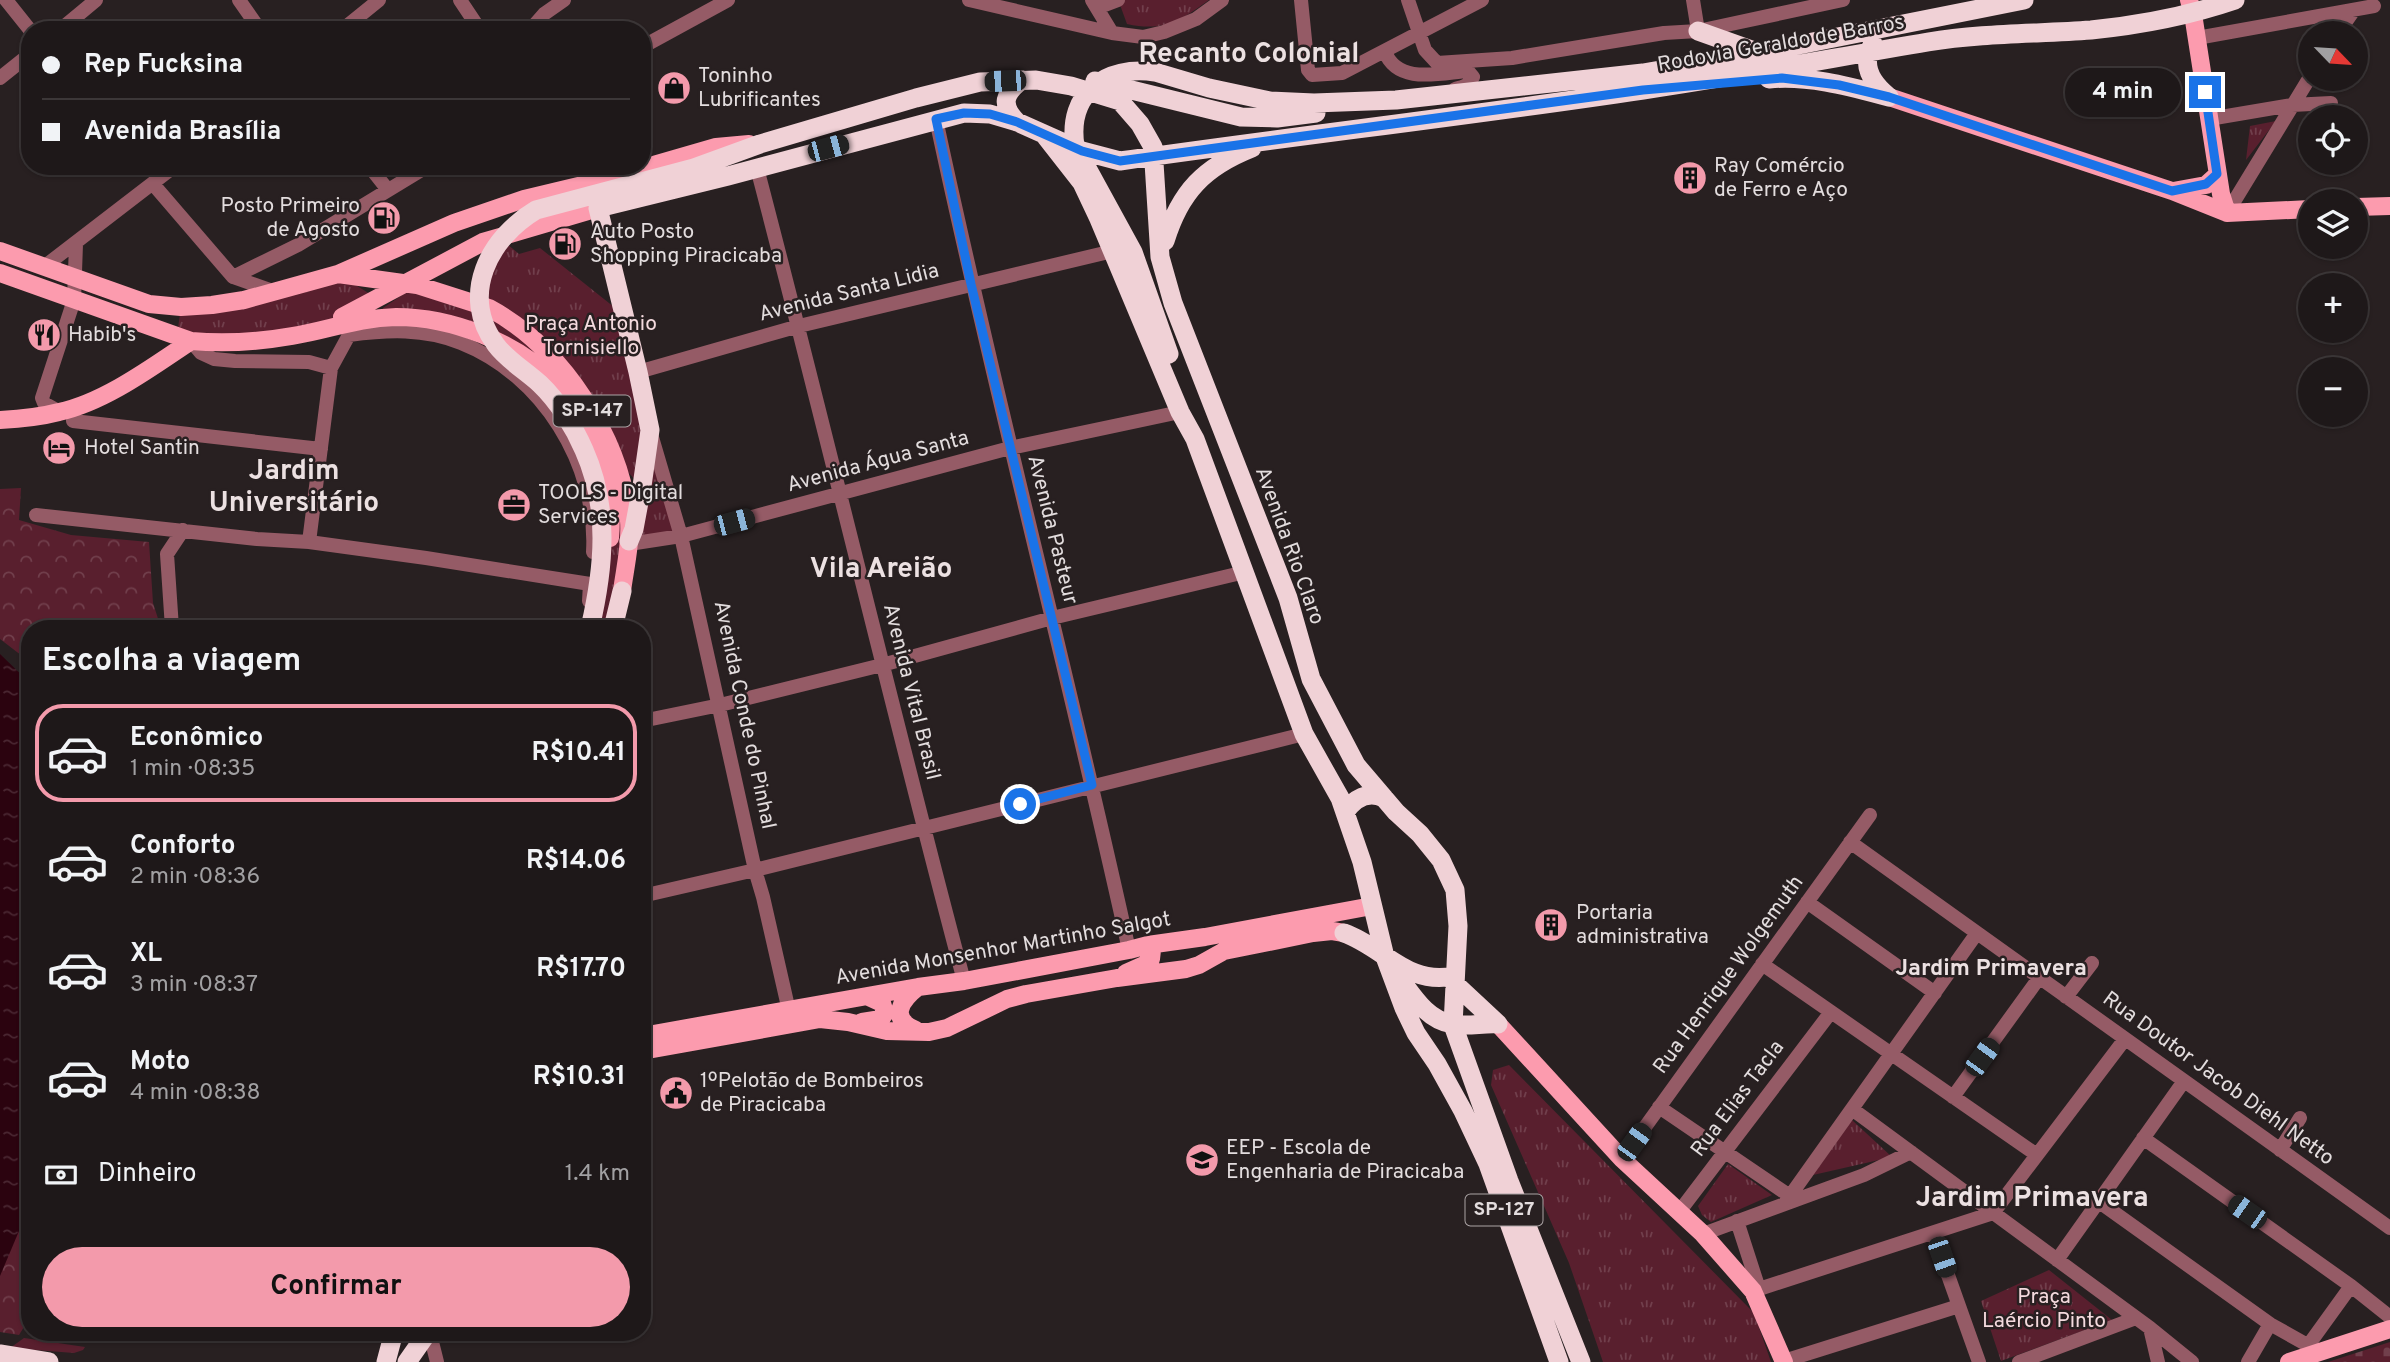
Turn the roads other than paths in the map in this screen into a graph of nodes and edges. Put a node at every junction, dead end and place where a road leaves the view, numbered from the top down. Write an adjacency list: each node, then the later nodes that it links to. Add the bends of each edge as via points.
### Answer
1 (6, 0): 22 (street)
2 (96, 0): 23 (street)
3 (239, 0): 24 (street)
4 (379, 0): 25 (street)
5 (460, 0): 26 (street)
6 (564, 0): 27 (street)
7 (728, 0): 33 (street)
8 (969, 0): 30 (street)
9 (1118, 0): 18 (street)
10 (1222, 0): 30 (street, via 1196,19 1164,32 1143,37)
11 (1301, 0): 34 (street, via 1312,75 1342,73)
12 (1408, 0): 31 (street)
13 (1482, 0): 31 (street)
14 (1693, 0): 29 (street)
15 (1839, 0): 29 (street)
16 (2235, 0): 20 (highway, Rodovia Geraldo de Barros)
17 (2019, 1): 35 (highway, Rodovia Geraldo de Barros); 36 (highway, via 1884,36)
18 (1094, 4): 30 (street)
19 (2374, 6): 21 (street)
20 (2191, 7): 32 (main road); 36 (highway, Rodovia Geraldo de Barros, via 2156,22 1930,41)
21 (2354, 10): 28 (street); 32 (street)
22 (23, 21)
23 (71, 21)
24 (254, 21)
25 (353, 21)
26 (474, 21)
27 (538, 21)
28 (2347, 21)
29 (1698, 31): 35 (highway); 38 (street)
30 (1112, 33)
31 (1419, 34): 34 (street); 37 (street)
32 (2197, 38): 53 (main road)
33 (651, 42)
34 (1385, 52): 41 (street, via 1389,63 1401,71)
35 (1758, 53): 46 (highway, Rodovia Geraldo de Barros, via 1643,73)
36 (1869, 53): 44 (highway, Rodovia Geraldo de Barros); 47 (highway, via 1869,73)
37 (1429, 57): 38 (street, via 1437,63); 41 (street)
38 (1512, 58): 40 (street)
39 (21, 61): 42 (street)
40 (1470, 74): 41 (street); 46 (street, via 1468,86)
41 (1420, 75)
42 (0, 78)
43 (1022, 80): 48 (highway, via 980,82); 54 (highway, via 1005,100 1007,113); 76 (highway, Avenida Rio Claro, via 1070,86 1120,101 1140,124 1153,147)
44 (1643, 90): 47 (highway, via 1782,78); 56 (highway, Rodovia Geraldo de Barros)
45 (2301, 91): 51 (street)
46 (1430, 97): 49 (highway, Rodovia Geraldo de Barros)
47 (1889, 97): 67 (main road)
48 (916, 98): 49 (highway, via 1000,68 1068,75 1241,117 1277,118); 57 (highway)
49 (1396, 100): 96 (highway, via 1269,100 1139,70 1113,74 1081,100 1073,133 1075,146 1133,252)
50 (2331, 103): 51 (street)
51 (2292, 105): 53 (street); 72 (street)
52 (936, 119): 54 (highway, via 964,113); 59 (highway); 82 (street, Avenida Pasteur)
53 (2209, 119): 60 (main road)
54 (1017, 122): 55 (highway)
55 (1044, 134): 56 (highway, via 1120,161); 75 (highway, via 1082,183)
56 (1276, 139): 76 (highway, via 1205,173 1171,219)
57 (760, 144): 58 (main road, via 716,147); 106 (highway, via 694,168 536,210 500,238 482,276 484,324 496,346 541,385 585,452 600,502 604,538)
58 (651, 166)
59 (757, 168): 70 (highway); 85 (street, Avenida Vital Brasil)
60 (2217, 174): 67 (main road, via 2206,184); 72 (main road)
61 (164, 175): 65 (street)
62 (376, 175): 66 (street)
63 (413, 175): 66 (street)
64 (619, 175): 79 (main road, via 524,199 454,223)
65 (153, 184): 73 (street); 80 (street)
66 (388, 190): 80 (street, via 298,245)
67 (2172, 191): 72 (main road)
68 (2390, 206): 69 (main road)
69 (2368, 207)
70 (598, 208): 86 (main road, via 483,242); 89 (highway, Avenida Conde do Pinhal)
71 (2298, 210): 72 (main road)
72 (2227, 213)
73 (76, 244): 77 (street); 81 (street)
74 (0, 251): 77 (main road, SP-147)
75 (1113, 251): 82 (street, Avenida Santa Lidia); 91 (highway)
76 (1160, 257): 117 (highway, Avenida Rio Claro, via 1190,349 1288,598 1311,679 1356,765)
77 (45, 266): 81 (main road, SP-147)
78 (0, 273): 84 (main road, SP-147)
79 (338, 274): 83 (main road, SP-147); 104 (main road, SP-147, via 452,295 500,314 542,348 568,375 606,438 623,492)
80 (233, 276): 83 (street)
81 (75, 278): 83 (main road, SP-147, via 149,304 181,307 244,300); 84 (street)
82 (971, 284): 85 (street, Avenida Santa Lidia); 97 (street, Avenida Pasteur)
83 (273, 291)
84 (74, 300): 87 (main road, SP-147); 92 (street, via 42,398)
85 (799, 326): 89 (street, Avenida Santa Lidia); 99 (street, Avenida Vital Brasil)
86 (310, 333): 87 (main road, SP-147, via 257,342); 106 (main road, SP-147, via 365,318 400,317 465,329 530,360 556,383 592,438 608,494 610,532)
87 (191, 341): 88 (street, via 214,359 309,362); 90 (main road)
88 (331, 368): 98 (street); 106 (street, via 349,335 394,330 460,342 516,376 538,396 577,460 591,510)
89 (638, 372): 95 (highway, Avenida Conde do Pinhal)
90 (104, 394): 92 (main road); 94 (street, via 99,408)
91 (1180, 412): 96 (highway); 97 (street, Avenida Água Santa)
92 (66, 417): 93 (main road); 94 (street)
93 (0, 420)
94 (112, 426): 98 (street)
95 (650, 430): 102 (street, Avenida Conde do Pinhal); 104 (highway, Avenida Conde do Pinhal)
96 (1195, 439): 105 (highway)
97 (1010, 447): 99 (street, Avenida Água Santa); 108 (street, Avenida Pasteur)
98 (321, 449): 103 (street)
99 (840, 494): 102 (street, Avenida Água Santa); 112 (street, Avenida Vital Brasil)
100 (36, 515): 101 (street)
101 (183, 530): 103 (street); 109 (street, via 167,554)
102 (681, 536): 104 (street, Avenida Água Santa); 113 (street, Avenida Conde do Pinhal)
103 (309, 542): 106 (street)
104 (629, 543): 107 (main road, SP-147)
105 (1245, 572): 108 (street); 115 (highway)
106 (595, 585): 110 (highway, SP-147)
107 (622, 591): 111 (highway, SP-147)
108 (1052, 618): 112 (street); 116 (street, Avenida Pasteur)
109 (171, 620)
110 (591, 620)
111 (615, 620)
112 (882, 665): 113 (street); 120 (street, Avenida Vital Brasil)
113 (720, 705): 114 (street); 122 (street, Avenida Conde do Pinhal)
114 (651, 719)
115 (1304, 734): 116 (street); 118 (highway)
116 (1092, 785): 120 (street); 129 (street, Avenida Pasteur)
117 (1384, 798): 118 (highway, via 1368,795); 135 (highway, Avenida Rio Claro / SP-127, via 1441,860 1455,890)
118 (1345, 812): 125 (highway, SP-127)
119 (1870, 815): 121 (street, Rua Henrique Wolgemuth)
120 (923, 829): 122 (street); 136 (street, Avenida Vital Brasil)
121 (1850, 842): 124 (street, Rua Henrique Wolgemuth); 127 (street, Rua Doutor Jacob Diehl Netto)
122 (755, 870): 123 (street); 142 (street, Avenida Conde do Pinhal)
123 (651, 894)
124 (1807, 902): 132 (street, Rua Henrique Wolgemuth); 138 (street)
125 (1372, 906): 128 (main road, Avenida Monsenhor Martinho Salgot); 130 (highway, SP-127)
126 (1343, 933): 130 (highway); 133 (main road, Avenida Monsenhor Martinho Salgot, via 1280,939 1224,951 1186,969); 141 (highway, via 1359,943)
127 (1977, 933): 134 (street, Rua Doutor Jacob Diehl Netto); 138 (street)
128 (1148, 944): 129 (main road, Avenida Monsenhor Martinho Salgot); 133 (main road, via 1151,959)
129 (1129, 950): 136 (main road, Avenida Monsenhor Martinho Salgot)
130 (1385, 957): 135 (highway, via 1417,975); 141 (highway, SP-127); 146 (highway, via 1422,1009)
131 (2092, 963): 140 (street)
132 (1762, 964): 143 (street); 156 (street, Rua Henrique Wolgemuth)
133 (1117, 978): 147 (main road, Avenida Monsenhor Martinho Salgot, via 1017,996 947,1028)
134 (2039, 978): 140 (street, Rua Doutor Jacob Diehl Netto); 155 (street)
135 (1454, 979): 145 (highway); 146 (highway, Avenida Rio Claro / SP-127)
136 (964, 981): 137 (main road, Avenida Monsenhor Martinho Salgot)
137 (918, 987): 139 (main road, Avenida Monsenhor Martinho Salgot); 147 (main road, via 906,996 900,1009 906,1026)
138 (1935, 993): 153 (street)
139 (869, 997): 142 (main road, Avenida Monsenhor Martinho Salgot); 144 (main road, via 883,1003 881,1019)
140 (2066, 997): 150 (street, Rua Doutor Jacob Diehl Netto)
141 (1404, 1008): 193 (highway, SP-127, via 1488,1164)
142 (789, 1011): 149 (main road, Avenida Monsenhor Martinho Salgot)
143 (1831, 1012): 153 (street); 161 (street, Rua Elias Tacla)
144 (848, 1022): 147 (main road, Avenida Monsenhor Martinho Salgot, via 887,1031); 149 (main road, Avenida Monsenhor Martinho Salgot, via 820,1019)
145 (1498, 1024): 146 (highway); 152 (highway, via 1479,1031); 164 (main road)
146 (1453, 1025): 152 (highway, SP-127)
147 (916, 1030)
148 (651, 1036): 149 (main road, Avenida Monsenhor Martinho Salgot)
149 (674, 1037): 151 (main road, Avenida Monsenhor Martinho Salgot)
150 (2125, 1039): 154 (street, Rua Doutor Jacob Diehl Netto); 163 (street)
151 (651, 1047)
152 (1462, 1052): 194 (highway, SP-127)
153 (1891, 1054): 155 (street); 157 (street)
154 (2184, 1081): 159 (street); 160 (street, Rua Doutor Jacob Diehl Netto)
155 (1953, 1097): 163 (street)
156 (1659, 1107): 161 (street); 164 (street, Rua Henrique Wolgemuth)
157 (1852, 1109): 162 (street); 165 (street)
158 (2300, 1118): 160 (street)
159 (2143, 1138): 166 (street); 174 (street)
160 (2280, 1150): 170 (street, Rua Doutor Jacob Diehl Netto)
161 (1725, 1152): 165 (street); 167 (street, Rua Elias Tacla)
162 (1911, 1152): 165 (street, via 1864,1175); 168 (street)
163 (2037, 1156): 168 (street)
164 (1622, 1159): 167 (main road)
165 (1787, 1200): 169 (street)
166 (2098, 1201): 173 (street); 179 (street)
167 (1679, 1212): 172 (main road)
168 (1993, 1213): 171 (street); 173 (street)
169 (1737, 1221): 172 (street); 175 (street)
170 (2390, 1228)
171 (1933, 1233): 175 (street); 176 (street)
172 (1703, 1234): 175 (main road)
173 (2057, 1260): 178 (street)
174 (2351, 1286): 177 (street); 186 (street)
175 (1756, 1290): 195 (main road)
176 (1959, 1306): 195 (street); 196 (street)
177 (2390, 1317)
178 (2136, 1318): 180 (street); 197 (street)
179 (2270, 1324): 186 (street); 200 (street)
180 (2150, 1328): 198 (street); 199 (street)
181 (2390, 1329): 186 (main road)
182 (392, 1341): 189 (highway)
183 (425, 1341): 190 (highway)
184 (430, 1341): 191 (highway)
185 (433, 1341): 192 (street)
186 (2313, 1349): 201 (main road)
187 (3, 1354): 188 (highway)
188 (49, 1362)
189 (384, 1362)
190 (407, 1362)
191 (425, 1362)
192 (438, 1362)
193 (1559, 1362)
194 (1581, 1362)
195 (1784, 1362)
196 (1979, 1362)
197 (2019, 1362)
198 (2158, 1362)
199 (2192, 1362)
200 (2248, 1362)
201 (2289, 1362)

